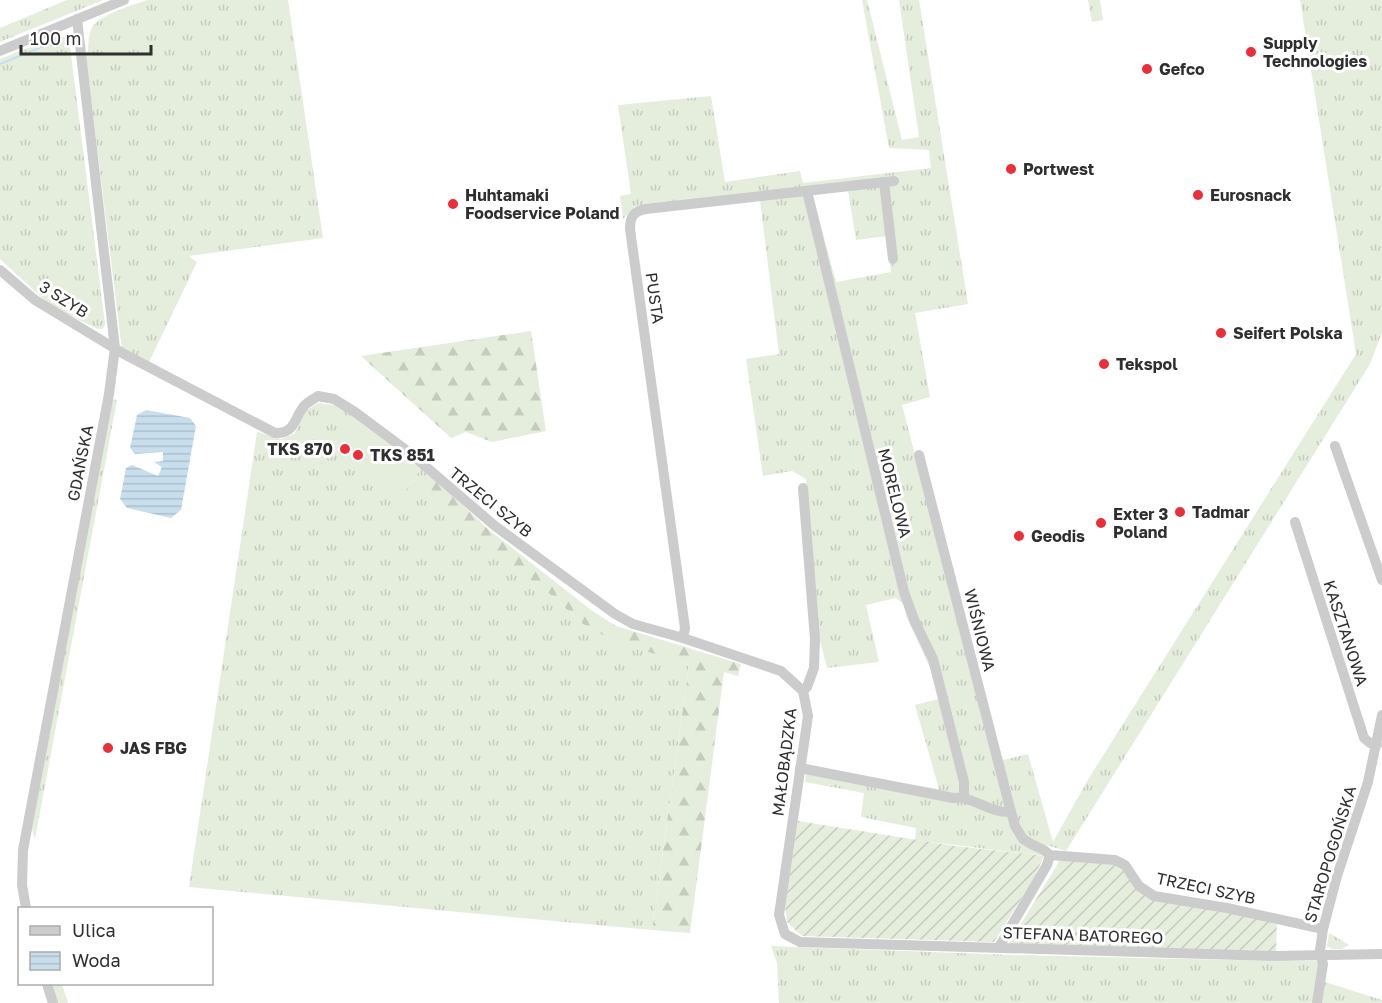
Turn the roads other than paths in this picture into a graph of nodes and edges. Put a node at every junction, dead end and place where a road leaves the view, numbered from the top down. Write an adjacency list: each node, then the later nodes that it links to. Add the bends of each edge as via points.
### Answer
1 (124, 0): 2 (street)
2 (77, 19): 3 (street); 7 (street, GDAŃSKA)
3 (0, 51)
4 (807, 191): 5 (street, PUSTA, via 889,182); 13 (street, PUSTA, via 646,209 632,217 630,228 685,628); 18 (street, MORELOWA, via 888,528 908,602 933,659 964,782)
5 (893, 260)
6 (0, 270): 7 (street, 3 SZYB, via 35,300)
7 (115, 348): 13 (street, TRZECI SZYB, via 275,433 291,428 305,405 318,396 334,399 410,453 495,526 615,614 633,624); 21 (street, GDAŃSKA, via 23,850)
8 (1335, 446): 12 (street)
9 (919, 455): 19 (street, WIŚNIOWA)
10 (803, 488): 14 (street, MAŁOBĄDZKA, via 815,639 814,669)
11 (1295, 522): 16 (street, KASZTANOWA, via 1364,738)
12 (1382, 580)
13 (682, 638): 14 (street, TRZECI SZYB, via 781,671)
14 (803, 691): 17 (street, MAŁOBĄDZKA, via 808,716)
15 (1382, 715): 16 (street, STAROPOGOŃSKA)
16 (1377, 745): 22 (street, STAROPOGOŃSKA)
17 (800, 768): 18 (street); 23 (street, MAŁOBĄDZKA, via 779,915)
18 (964, 797): 19 (street, via 990,810)
19 (1011, 812): 20 (street, TRZECI SZYB, via 1023,839)
20 (1050, 855): 22 (street, TRZECI SZYB, via 1115,860 1125,865 1139,886 1154,896); 24 (street)
21 (26, 907)
22 (1323, 929): 26 (street, STAROPOGOŃSKA)
23 (785, 934): 24 (street, STEFANA BATOREGO, via 815,944)
24 (999, 947): 26 (street, STEFANA BATOREGO)
25 (1382, 954): 26 (street, STEFANA BATOREGO)
26 (1321, 957): 29 (street, STAROPOGOŃSKA)
27 (47, 985): 28 (street)
28 (53, 1003)
29 (1317, 1003)

